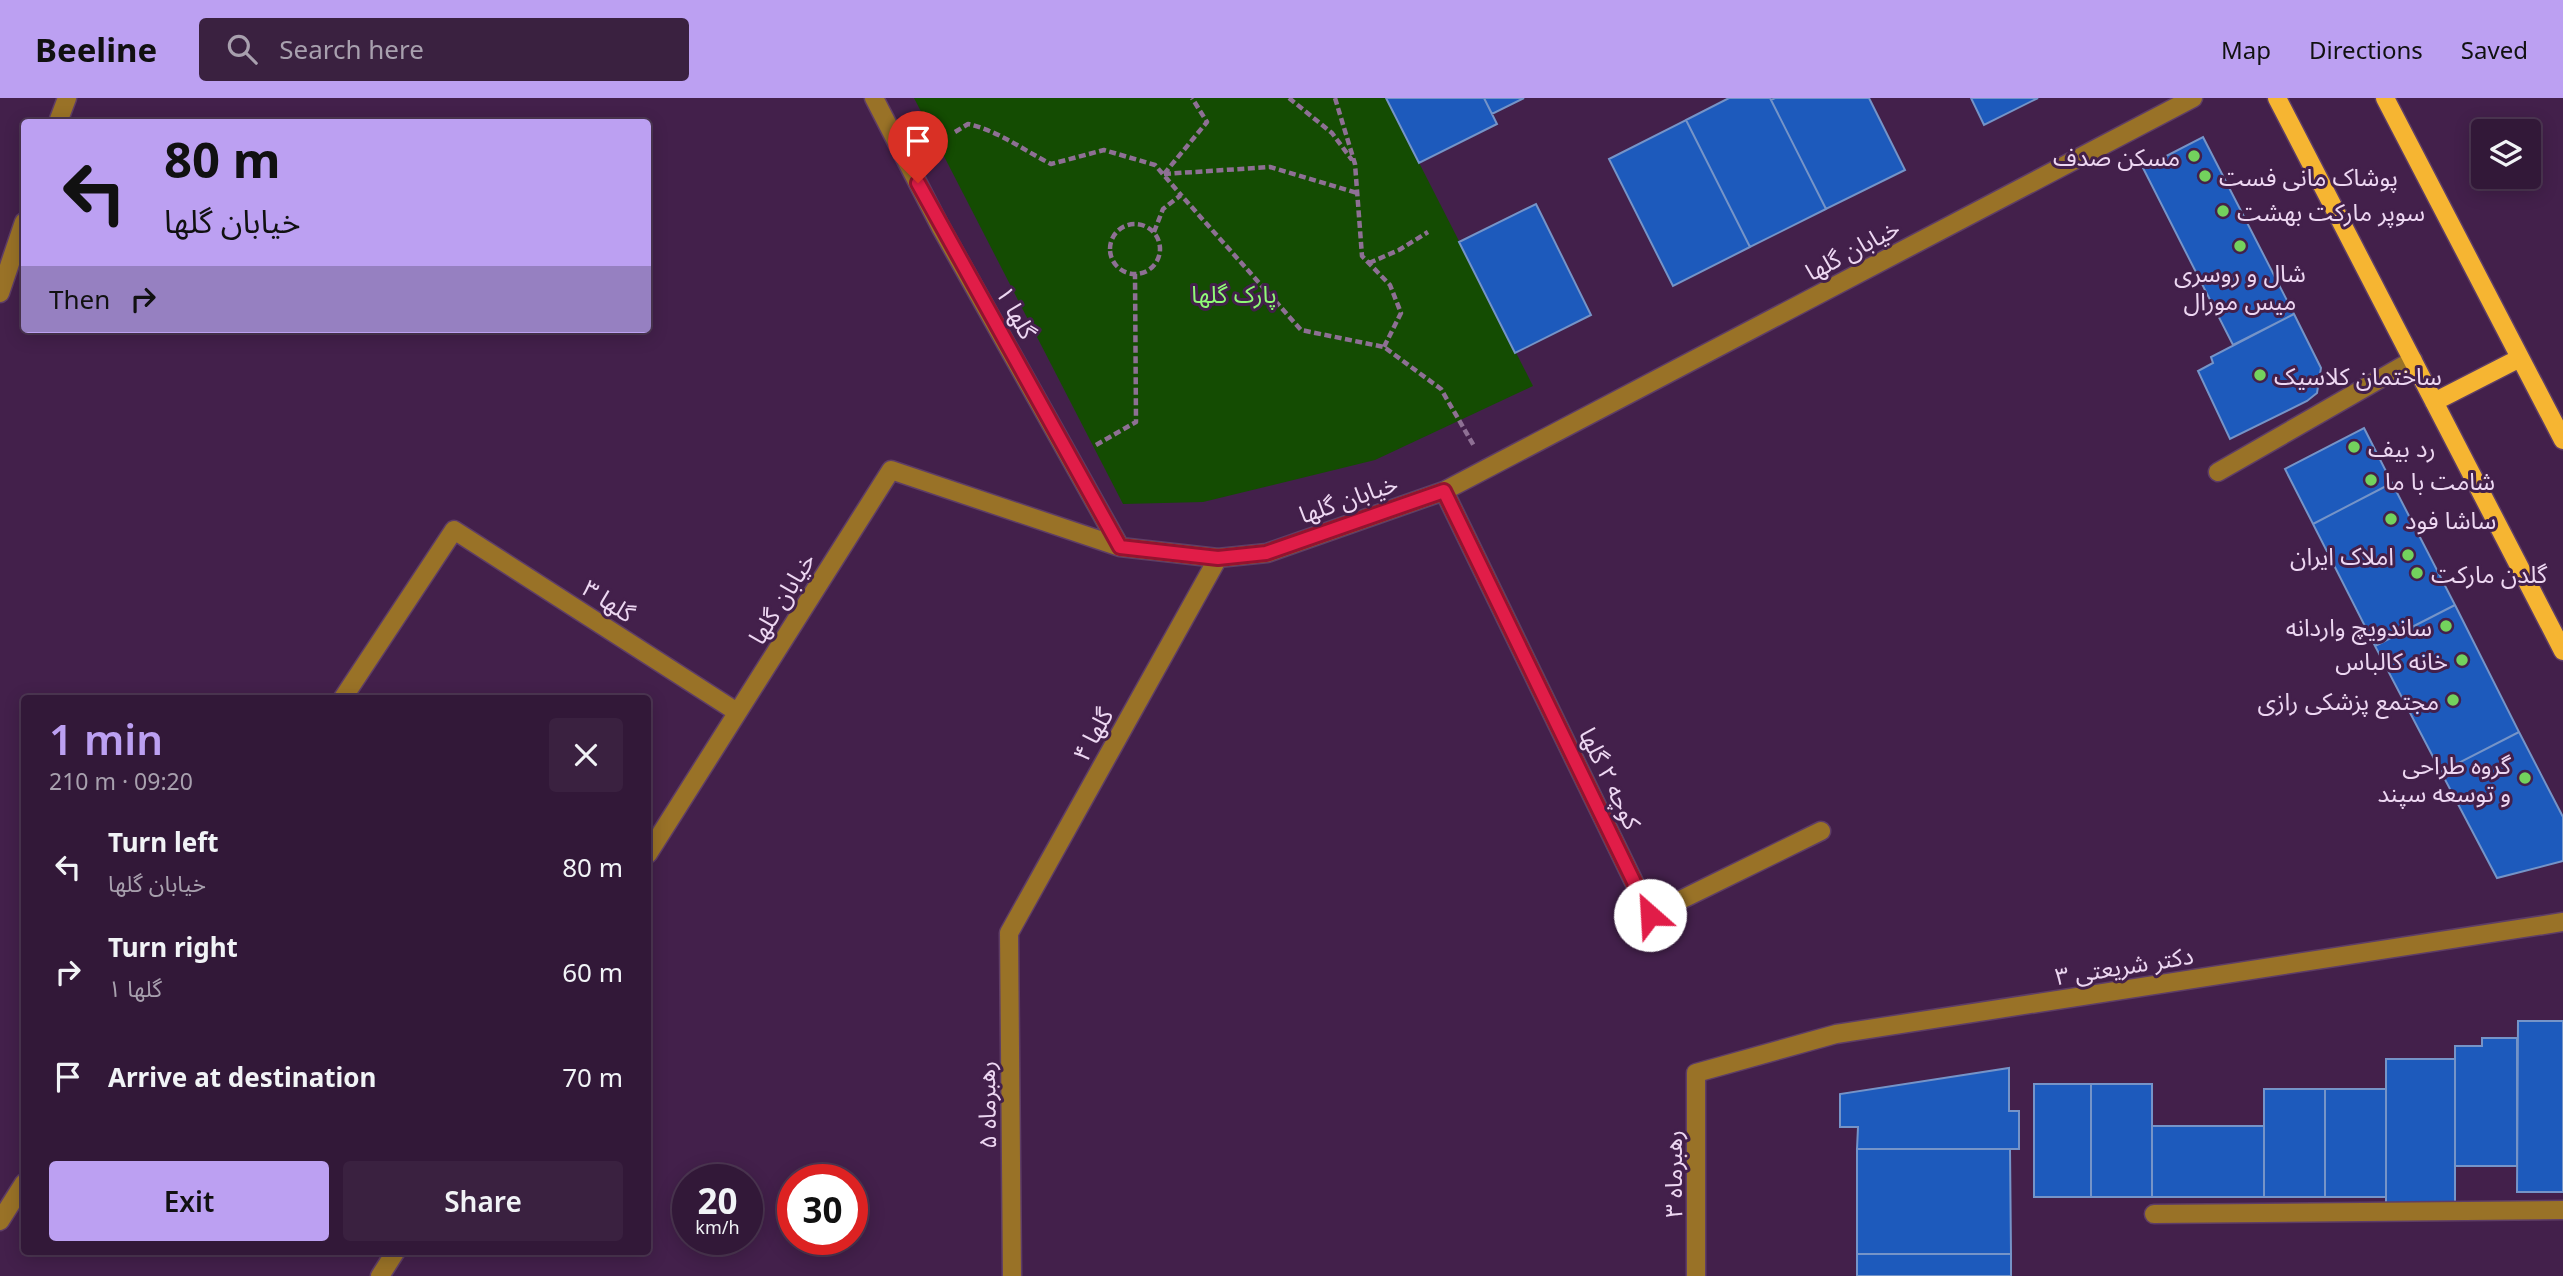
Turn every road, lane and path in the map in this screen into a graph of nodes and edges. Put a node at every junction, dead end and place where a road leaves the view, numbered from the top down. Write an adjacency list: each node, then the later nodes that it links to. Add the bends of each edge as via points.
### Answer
1 (67, 98): 10 (street)
2 (874, 98): 27 (street, ۱ گلها, via 940,226)
3 (1202, 98): 9 (path)
4 (1289, 98): 12 (path, via 1332,133)
5 (1335, 98): 12 (path)
6 (2193, 98): 28 (street, خیابان گلها)
7 (2277, 98): 24 (main road)
8 (2385, 98): 23 (main road)
9 (1193, 100): 13 (path, via 1207,122)
10 (59, 119)
11 (955, 132): 13 (path, via 968,124 991,129 1051,164 1104,150 1155,165)
12 (1355, 164): 14 (path)
13 (1163, 174): 14 (path, via 1270,167); 15 (path)
14 (1357, 193): 19 (path, via 1362,256)
15 (1181, 195): 17 (path, via 1163,209); 22 (path, via 1301,330)
16 (21, 231): 21 (street)
17 (1154, 232): 20 (path, via 1161,247 1156,264); 20 (path, via 1131,224 1112,239 1114,263)
18 (1428, 232): 19 (path)
19 (1369, 263): 22 (path, via 1390,285 1401,313)
20 (1135, 274): 27 (path, via 1136,422)
21 (0, 293)
22 (1384, 347): 28 (path, via 1441,389)
23 (2521, 358): 25 (main road); 26 (main road)
24 (2413, 360): 25 (main road); 29 (street)
25 (2434, 402): 33 (main road)
26 (2563, 440)
27 (1071, 458): 31 (street, ۱ گلها)
28 (1486, 468): 30 (street, خیابان گلها)
29 (2218, 472)
30 (1444, 491): 32 (street, خیابان گلها, via 1266,553); 36 (street, کوچه ۲ گلها, via 1650,915)
31 (1120, 547): 32 (street, خیابان گلها); 35 (street, خیابان گلها, via 891,470)
32 (1218, 558): 39 (street, ۴ گلها)
33 (2563, 651)
34 (345, 695): 35 (street, ۳ گلها, via 454,530)
35 (737, 712): 37 (street, خیابان گلها)
36 (1821, 831)
37 (651, 849)
38 (2563, 922): 40 (street, ۳ دکتر شریعتی, via 1836,1034)
39 (1009, 933): 47 (street, ۵ رهبرماه)
40 (1696, 1073): 48 (street, ۳ رهبرماه)
41 (21, 1189): 44 (street)
42 (2563, 1210): 43 (street)
43 (2154, 1214)
44 (0, 1221)
45 (393, 1255): 46 (street)
46 (380, 1276)
47 (1012, 1276)
48 (1696, 1276)

